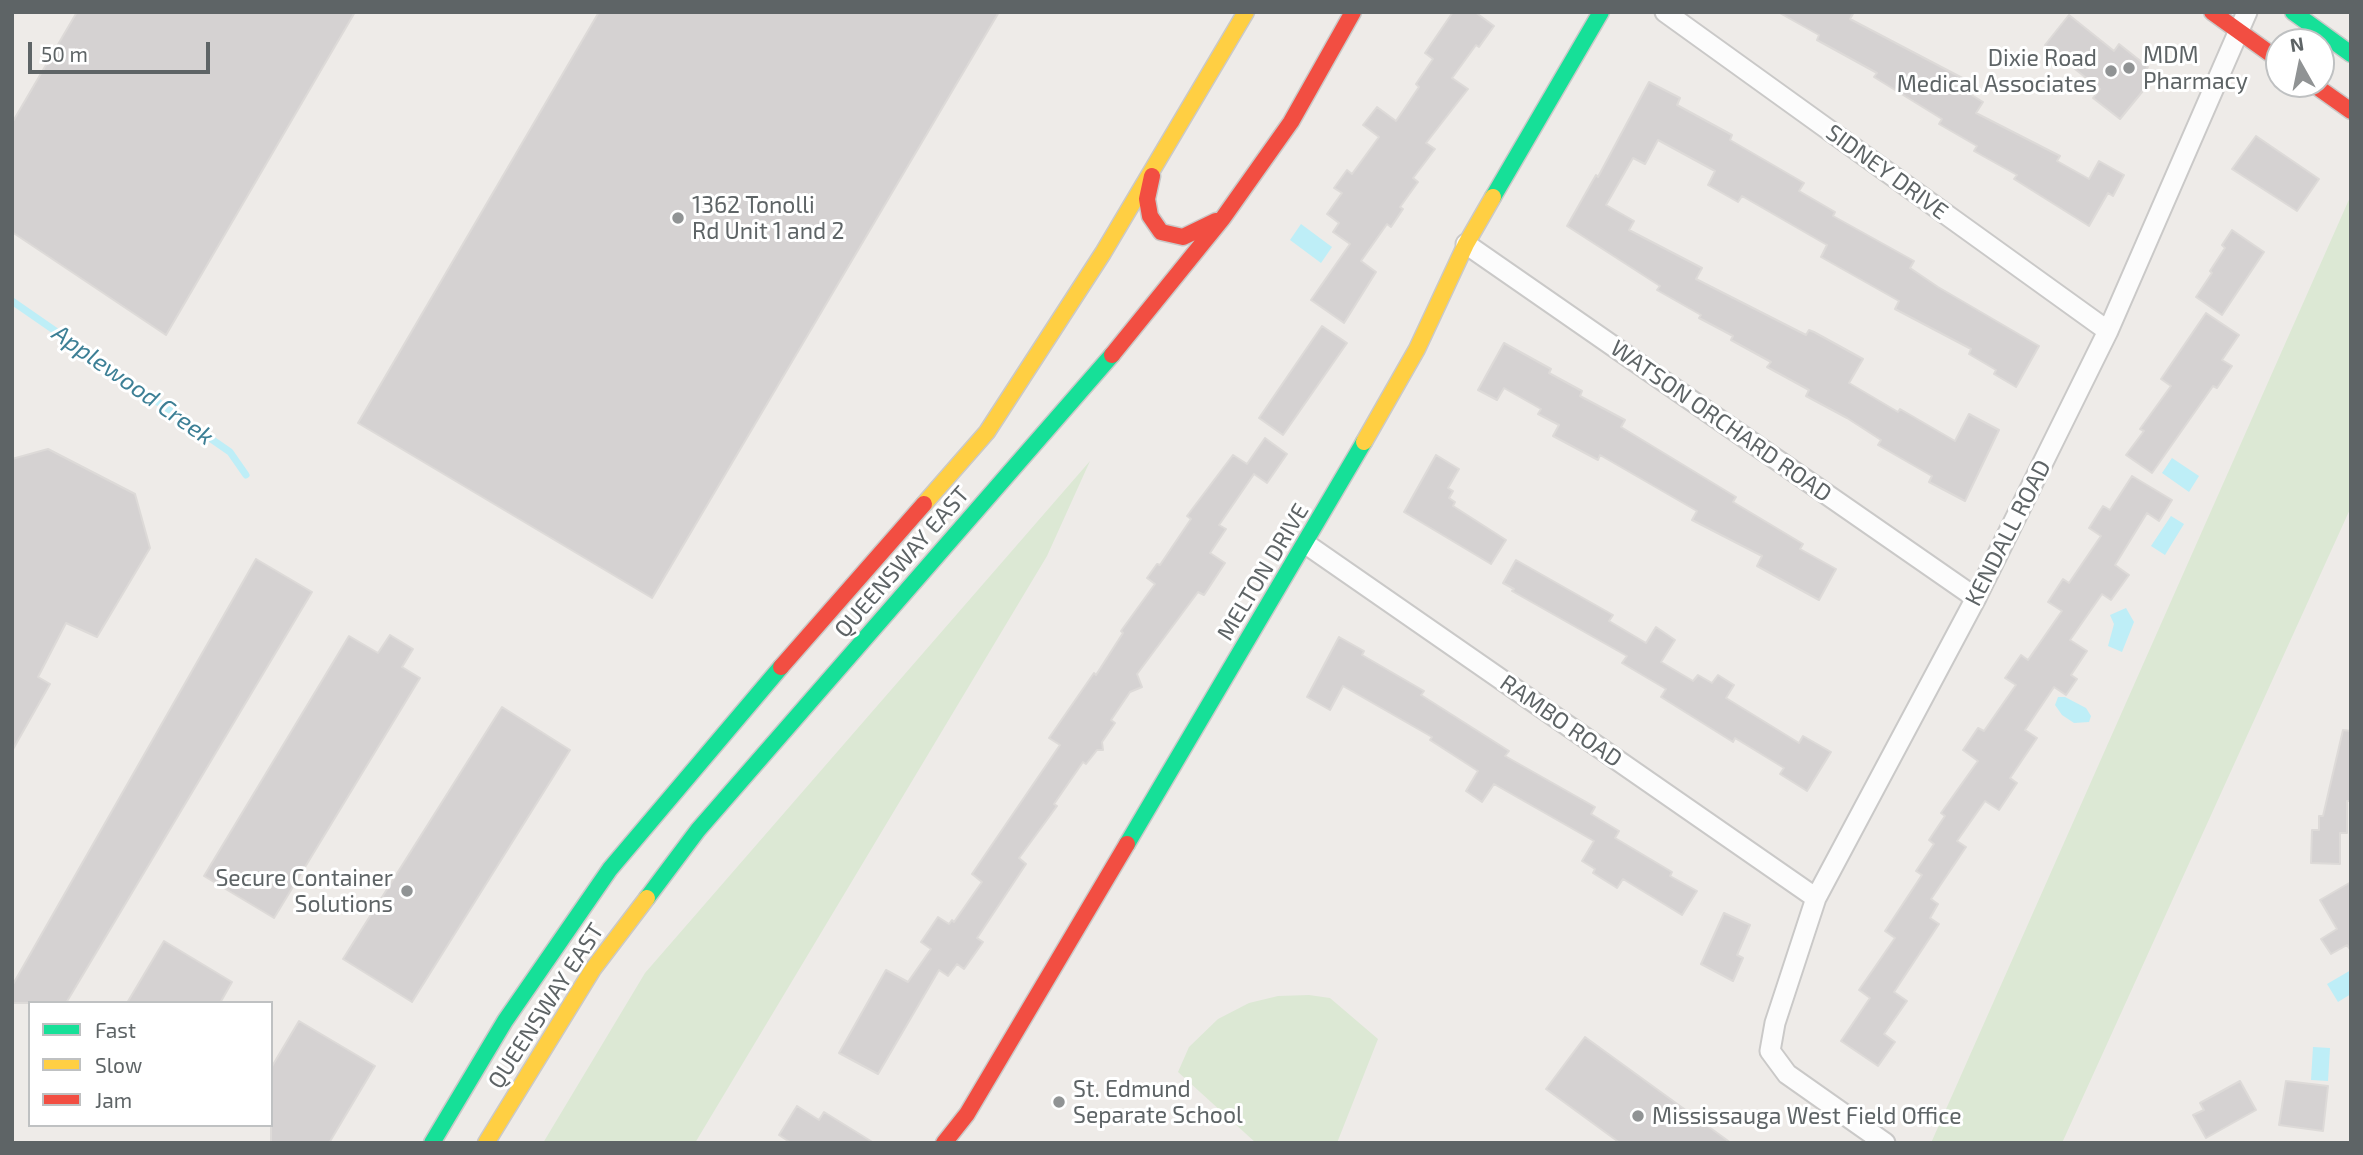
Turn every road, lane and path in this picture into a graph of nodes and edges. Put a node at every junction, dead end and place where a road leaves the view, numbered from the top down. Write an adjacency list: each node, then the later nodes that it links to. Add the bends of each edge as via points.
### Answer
1 (1246, 12): 13 (main road, QUEENSWAY EAST)
2 (1353, 12): 14 (main road, QUEENSWAY EAST, via 1291,122)
3 (1601, 12): 15 (main road, MELTON DRIVE)
4 (1665, 12): 16 (street, SIDNEY DRIVE)
5 (2212, 12): 8 (main road)
6 (2247, 12): 8 (street, KENDALL ROAD)
7 (2293, 12): 10 (main road)
8 (2238, 31): 9 (main road); 16 (street, KENDALL ROAD)
9 (2265, 50)
10 (2351, 54)
11 (2333, 98): 12 (main road)
12 (2351, 111)
13 (1154, 164): 14 (main road, via 1147,199 1150,216 1161,232 1183,237); 20 (main road, QUEENSWAY EAST, via 1046,344 987,432 610,869 513,1010)
14 (1223, 218): 21 (main road, QUEENSWAY EAST, via 1086,387 698,830 593,969)
15 (1466, 244): 17 (main road, MELTON DRIVE, via 1417,349); 18 (street, WATSON ORCHARD ROAD)
16 (2108, 331): 18 (street, KENDALL ROAD)
17 (1306, 544): 19 (street, RAMBO ROAD); 22 (main road, MELTON DRIVE, via 967,1114)
18 (1976, 598): 19 (street, KENDALL ROAD)
19 (1816, 898): 23 (street, KENDALL ROAD, via 1770,1051 1787,1074)
20 (432, 1143)
21 (486, 1143)
22 (944, 1143)
23 (1885, 1143)

